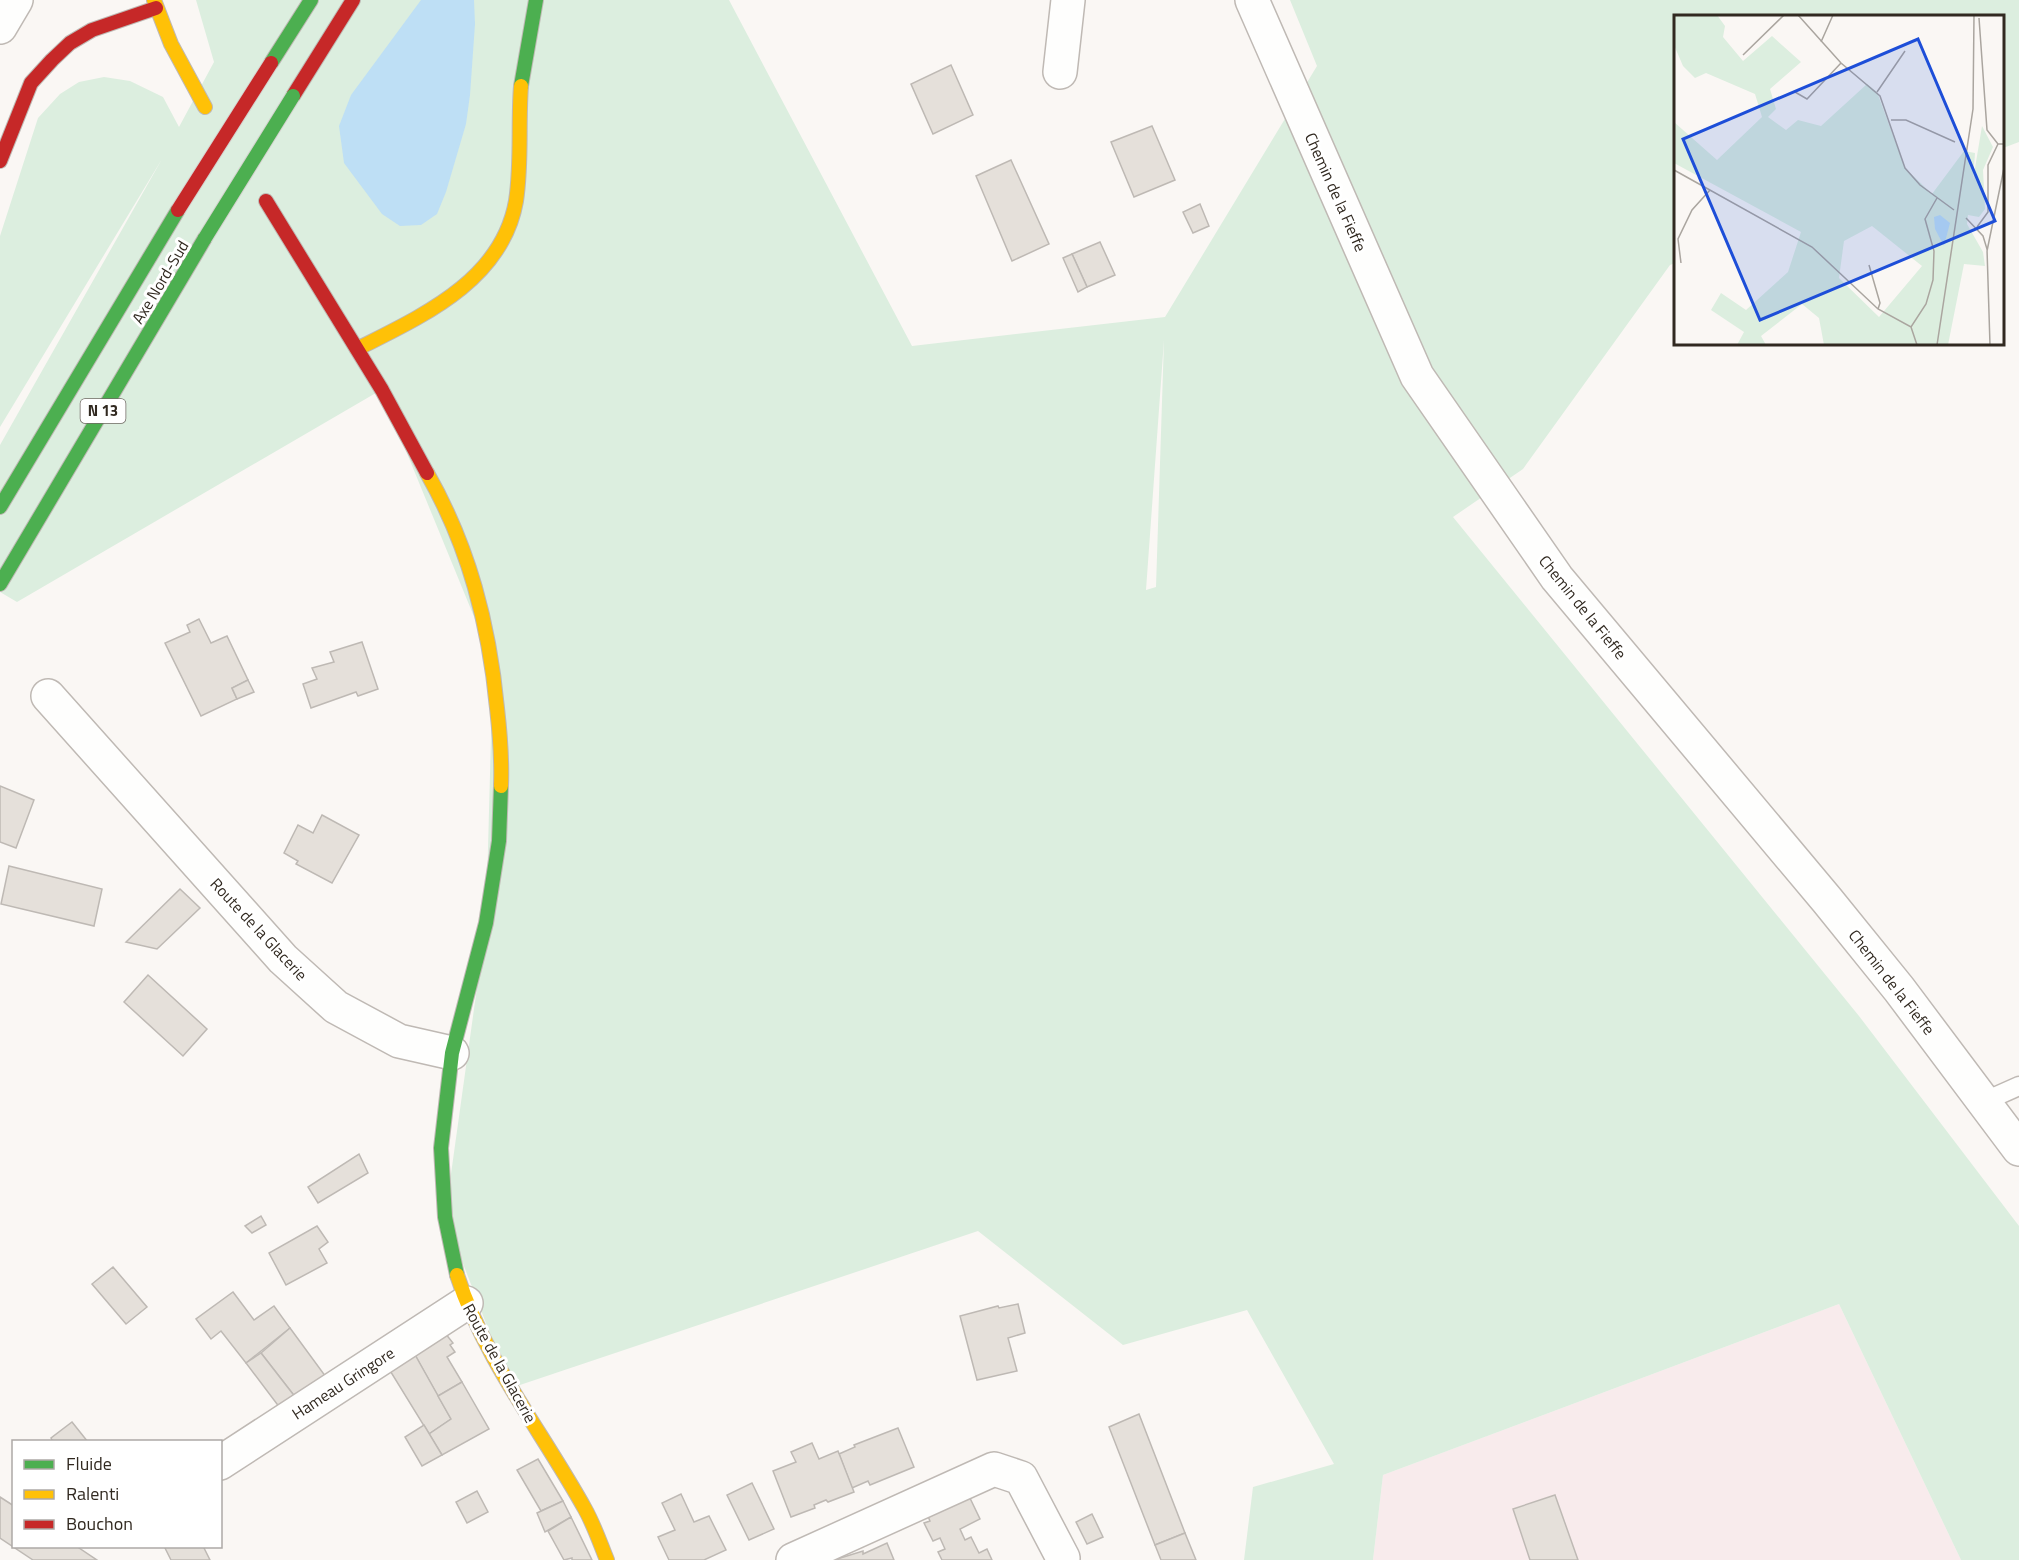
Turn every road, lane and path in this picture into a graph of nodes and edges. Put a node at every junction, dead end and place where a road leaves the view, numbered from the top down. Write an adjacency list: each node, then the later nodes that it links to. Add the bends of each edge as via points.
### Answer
1 (16, 0): 8 (street)
2 (311, 0): 14 (main road, Axe Nord-Sud / N 13, bridge, via 178,210)
3 (353, 0): 15 (main road, Axe Nord-Sud / N 13, bridge, via 205,237)
4 (536, 0): 13 (main road, via 522,87 514,209 506,233 492,255 459,290)
5 (1068, 0): 9 (street)
6 (1252, 0): 19 (street, Chemin de la Fieffe, via 1417,376 1557,578 1827,900)
7 (155, 4): 10 (main road, via 171,44); 11 (main road, via 92,30 70,42 52,60 31,83)
8 (0, 27)
9 (1060, 72)
10 (206, 107)
11 (0, 161)
12 (266, 201): 13 (main road)
13 (357, 349): 17 (main road, via 437,490 473,576 493,663 502,760 499,840 486,923)
14 (0, 507)
15 (0, 584)
16 (48, 696): 17 (street, Route de la Glacerie, via 283,959 336,1007 399,1041)
17 (452, 1053): 21 (main road, Route de la Glacerie, via 441,1148 445,1217)
18 (2019, 1086): 19 (lane)
19 (1983, 1102): 20 (street, Chemin de la Fieffe)
20 (2019, 1149)
21 (466, 1303): 22 (street, Hameau Gringore); 24 (main road, Route de la Glacerie, via 511,1388 586,1511)
22 (222, 1462)
23 (1063, 1558): 25 (street, via 1021,1478 994,1469)
24 (607, 1560)
25 (793, 1560)

